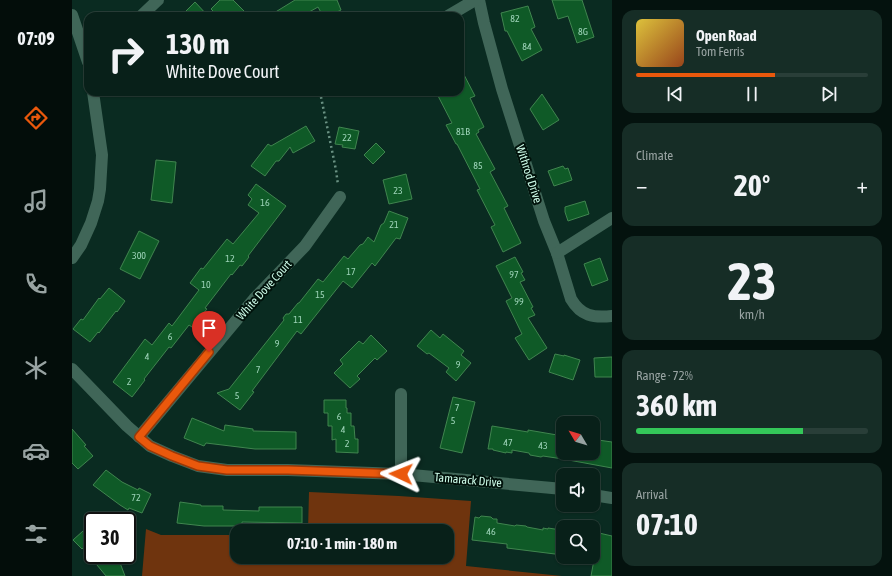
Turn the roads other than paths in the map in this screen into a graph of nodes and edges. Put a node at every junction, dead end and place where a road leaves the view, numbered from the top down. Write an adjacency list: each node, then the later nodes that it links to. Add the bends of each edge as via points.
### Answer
1 (158, 0): 4 (street)
2 (475, 0): 5 (street)
3 (479, 0): 11 (street, Withrod Drive, via 502,89 544,221)
4 (145, 12)
5 (455, 12)
6 (72, 14): 7 (street)
7 (84, 50)
8 (94, 96): 12 (street, via 102,155 100,189 91,222)
9 (340, 197): 16 (street, White Dove Court, via 305,246 254,299)
10 (612, 218): 11 (street)
11 (557, 253): 13 (street, Withrod Drive, via 574,305 591,316)
12 (72, 258)
13 (612, 316)
14 (72, 369): 16 (street, Tamarack Drive)
15 (401, 394): 17 (street)
16 (139, 437): 17 (street, Tamarack Drive, via 150,446 198,466 227,470)
17 (401, 474): 18 (street, Tamarack Drive)
18 (556, 488)
19 (600, 496): 20 (street)
20 (612, 498)

